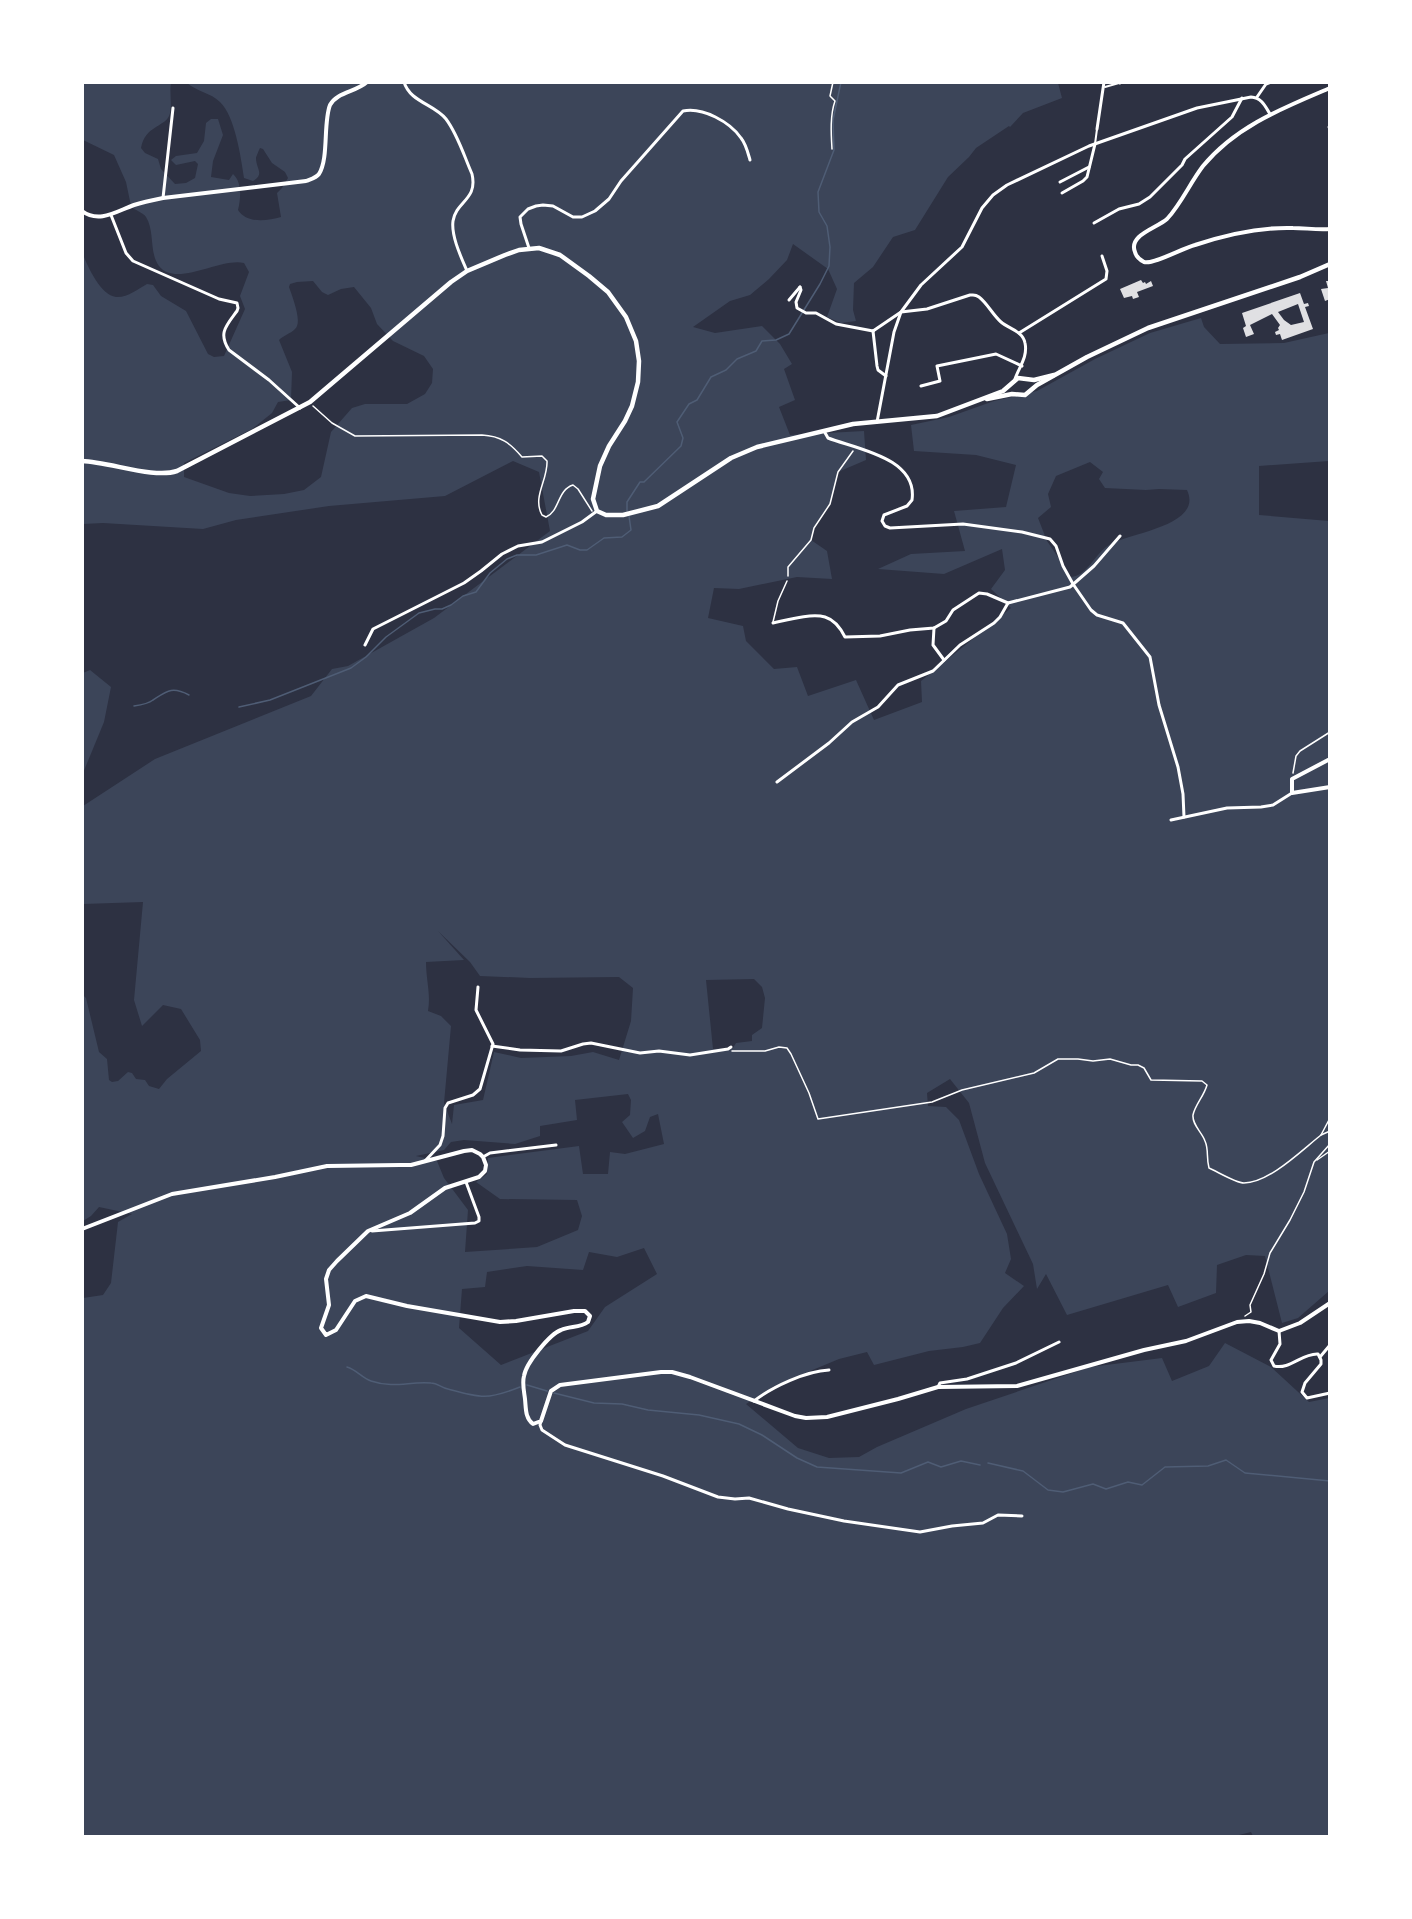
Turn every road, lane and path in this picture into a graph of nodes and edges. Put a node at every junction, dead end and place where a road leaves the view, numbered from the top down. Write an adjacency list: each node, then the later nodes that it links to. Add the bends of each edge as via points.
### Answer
1 (367, 82): 20 (street, via 339,95 330,105 322,164 314,178)
2 (404, 82): 28 (street, via 409,93 446,119 472,174 472,192 453,221)
3 (833, 82): 15 (path)
4 (1104, 82): 7 (street)
5 (1271, 82): 9 (street)
6 (1121, 83): 7 (street)
7 (1102, 87): 13 (street)
8 (1329, 88): 12 (street)
9 (1257, 97): 10 (street); 12 (street)
10 (1242, 98): 14 (street, via 1197,108); 23 (street, via 1232,117 1150,197)
11 (173, 108): 20 (street)
12 (1270, 114): 24 (street, via 1216,152 1192,180 1173,212 1137,238 1136,254 1144,262 1154,262 1180,249 1237,234 1292,228)
13 (1097, 129): 14 (street)
14 (1095, 144): 17 (street); 30 (street, via 993,195 962,247 921,285)
15 (832, 149)
16 (750, 160): 25 (street, via 734,130 703,111 683,111 595,211 573,217 553,206 528,209 520,217)
17 (1089, 167): 18 (street); 19 (street, via 1083,182)
18 (1060, 182)
19 (1062, 193)
20 (163, 198): 22 (street)
21 (82, 211): 22 (street, via 95,217)
22 (111, 215): 43 (street, via 133,261 219,300 237,303 237,311 224,330 226,345)
23 (1094, 223)
24 (1329, 230)
25 (529, 248): 28 (main road); 48 (main road, via 560,255 589,276 614,300 634,333 639,361 636,393 600,466 593,492)
26 (1101, 256): 32 (street, via 1106,279)
27 (1329, 264): 34 (main road, via 1148,328)
28 (467, 271): 42 (main road)
29 (789, 300): 31 (street, via 801,287 795,306 800,310 816,313 836,324)
30 (901, 312): 31 (street); 32 (street, via 976,295 1000,321); 35 (street)
31 (873, 331): 35 (street, via 878,370)
32 (1019, 333): 33 (street, via 1026,344)
33 (1022, 366): 36 (street); 37 (street); 38 (street, via 996,354 937,366 940,381)
34 (1054, 375): 36 (main road); 39 (main road)
35 (886, 376): 44 (street)
36 (1026, 379): 37 (main road); 39 (main road)
37 (1013, 382): 40 (main road); 41 (main road, via 1002,391)
38 (921, 386)
39 (1029, 390): 40 (main road, via 1025,395)
40 (1017, 394): 41 (main road)
41 (975, 401): 44 (main road, via 937,416)
42 (310, 402): 43 (main road); 48 (path, via 349,434 362,437 492,436 512,445 522,457 542,456 547,461 538,500 542,515 552,513 563,490 573,485)
43 (300, 408): 47 (main road, via 172,473)
44 (877, 422): 45 (main road)
45 (824, 431): 46 (street, via 828,438); 48 (main road, via 740,453 658,506 623,515)
46 (856, 448): 50 (path, via 838,472 830,504 811,540 788,567); 51 (street, via 898,464 911,485 911,502 884,515 885,526 963,524 1050,539)
47 (82, 461)
48 (596, 512): 55 (street, via 542,542 518,546 502,554 464,583 373,629)
49 (1120, 536): 51 (street)
50 (788, 581): 53 (lane)
51 (1073, 584): 52 (street); 63 (street, via 1094,613 1123,623 1150,657 1178,767)
52 (1008, 603): 54 (street, via 979,593); 56 (street, via 1000,617)
53 (773, 623): 54 (street, via 796,617 826,617 839,626 845,637)
54 (934, 628): 56 (street, via 933,645)
55 (365, 645)
56 (944, 660): 60 (street, via 933,671 898,685 878,707 852,722)
57 (1329, 732): 59 (path, via 1296,756)
58 (1329, 759): 59 (street)
59 (1292, 779): 62 (street)
60 (777, 782)
61 (1329, 787): 62 (street)
62 (1292, 793): 63 (street, via 1273,805 1227,808)
63 (1184, 817): 64 (street)
64 (1171, 820)
65 (478, 987): 66 (street, via 476,1010)
66 (492, 1046): 68 (street, via 561,1051 591,1043 640,1053 690,1055); 76 (street, via 480,1089 448,1103 440,1145)
67 (731, 1047): 68 (street)
68 (725, 1050): 71 (path, via 758,1052 787,1048 818,1119 932,1102 962,1090 1034,1073 1058,1059 1110,1059 1144,1068 1152,1081 1202,1081 1207,1085 1193,1120 1206,1142 1209,1168 1243,1183 1272,1173)
69 (1329, 1118): 71 (path)
70 (1329, 1131): 71 (path)
71 (1321, 1136)
72 (1329, 1144): 77 (path)
73 (556, 1146): 75 (street)
74 (1329, 1151): 77 (path)
75 (483, 1157): 76 (street, via 464,1151); 78 (street, via 485,1171)
76 (425, 1161): 79 (street, via 327,1166 172,1194)
77 (1314, 1162): 82 (path, via 1304,1192 1270,1253 1250,1305 1251,1312)
78 (466, 1182): 80 (street, via 446,1188 410,1213); 80 (street, via 479,1217 476,1223)
79 (82, 1229)
80 (368, 1231): 91 (street, via 327,1274 329,1305 321,1327 326,1335 336,1330 355,1301 366,1296 500,1322 574,1311 588,1313 588,1322 556,1333 527,1367 523,1384 527,1417 533,1424)
81 (1329, 1303): 83 (street, via 1300,1323)
82 (1240, 1321): 83 (street, via 1260,1323); 88 (street, via 1186,1341 1017,1386)
83 (1279, 1331): 86 (street, via 1280,1344 1271,1360 1276,1367 1314,1354)
84 (1059, 1342): 88 (street, via 1016,1363 967,1379 940,1383)
85 (1329, 1345): 86 (street)
86 (1320, 1357): 89 (street, via 1321,1364 1302,1392 1307,1398)
87 (829, 1370): 90 (street, via 814,1371)
88 (938, 1387): 90 (street, via 816,1419)
89 (1329, 1393)
90 (753, 1401): 91 (street, via 690,1377 661,1372 560,1385 551,1391)
91 (541, 1421): 92 (street, via 542,1430 565,1445 718,1497 749,1498 844,1521 921,1532 984,1523 998,1515)
92 (1022, 1516)

